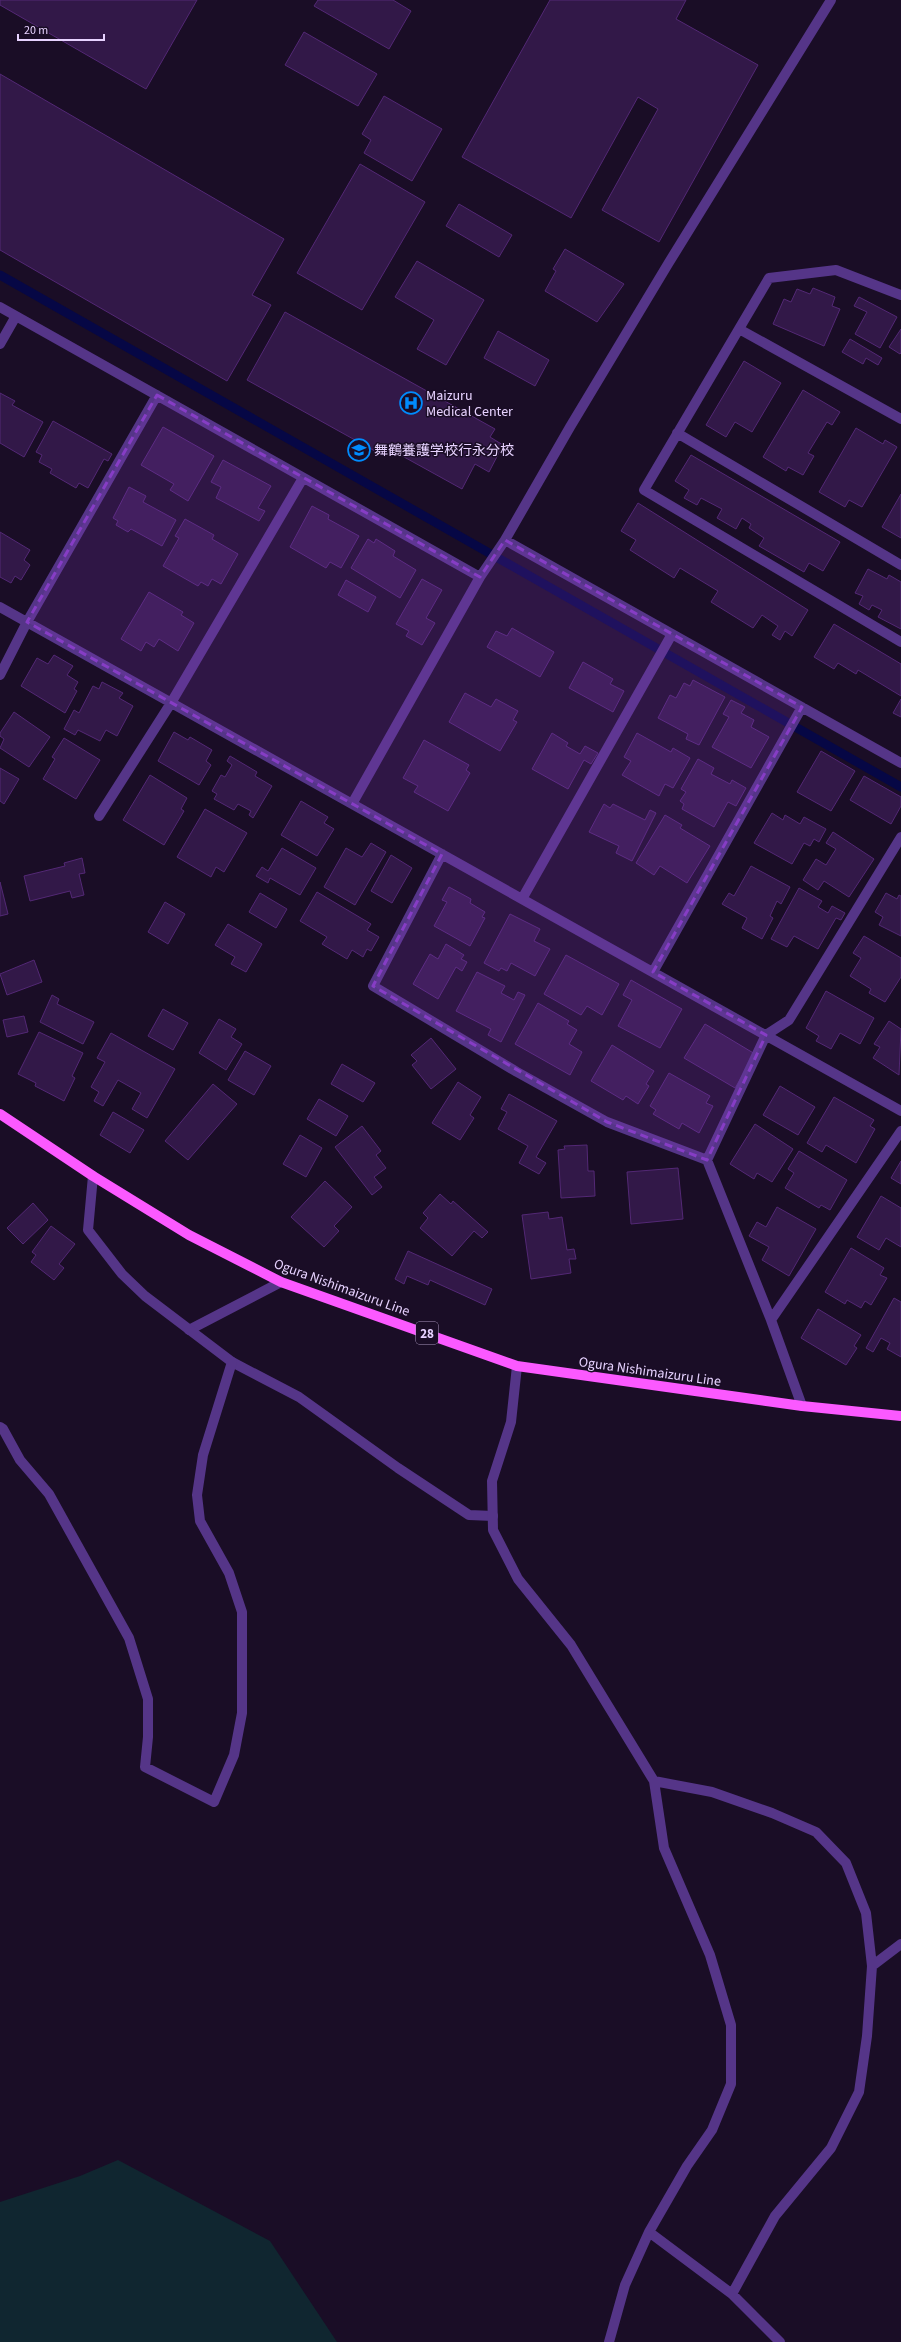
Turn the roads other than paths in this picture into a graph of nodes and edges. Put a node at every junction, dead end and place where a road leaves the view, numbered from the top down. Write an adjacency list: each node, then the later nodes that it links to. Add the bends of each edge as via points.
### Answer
1 (831, 0): 11 (street, via 668,264)
2 (901, 295): 5 (street, via 836,270 768,278)
3 (0, 307): 4 (street)
4 (16, 316): 6 (street); 7 (street)
5 (739, 330): 8 (street); 9 (street)
6 (0, 344)
7 (157, 395): 10 (street); 15 (street)
8 (901, 419)
9 (676, 433): 12 (street); 17 (street, via 644,490)
10 (303, 478): 13 (street); 19 (street)
11 (505, 540): 13 (street); 16 (street)
12 (901, 565)
13 (480, 577): 22 (street)
14 (0, 607): 15 (street)
15 (27, 622): 18 (street); 19 (street)
16 (672, 634): 20 (street); 26 (street)
17 (901, 642)
18 (0, 675)
19 (172, 703): 22 (street); 23 (street)
20 (802, 708): 21 (street); 27 (street)
21 (901, 763)
22 (352, 804): 25 (street)
23 (99, 816)
24 (901, 838): 28 (street, via 789,1020)
25 (442, 854): 26 (street); 32 (street, via 374,986 517,1072 607,1122)
26 (522, 899): 27 (street)
27 (653, 972): 28 (street)
28 (766, 1036): 29 (street); 32 (street)
29 (901, 1111)
30 (0, 1114): 33 (main road, Ogura Nishimaizuru Line / 28)
31 (901, 1131): 35 (street)
32 (707, 1160): 35 (street)
33 (93, 1176): 34 (main road, Ogura Nishimaizuru Line / 28, via 189,1235); 36 (street, via 88,1230 122,1274)
34 (281, 1282): 36 (street); 38 (main road, Ogura Nishimaizuru Line / 28)
35 (770, 1320): 39 (street)
36 (189, 1330): 37 (street)
37 (232, 1362): 41 (street, via 203,1455 197,1496 200,1521 229,1573 242,1612 242,1713 234,1755 214,1802 145,1768 148,1699 129,1638 49,1494 20,1460); 42 (street, via 299,1397 469,1515)
38 (517, 1366): 39 (main road, Ogura Nishimaizuru Line / 28); 42 (street, via 511,1422 492,1481)
39 (802, 1406): 40 (main road, Ogura Nishimaizuru Line / 28)
40 (899, 1414)
41 (0, 1427)
42 (493, 1516): 43 (street, via 494,1530 518,1579 571,1645)
43 (654, 1781): 45 (street, via 712,1792 816,1832 846,1863 866,1912); 46 (street, via 664,1848 710,1955 731,2025 731,2084 712,2130 687,2166)
44 (901, 1944): 45 (street)
45 (872, 1966): 47 (street, via 867,2036 859,2092 831,2148 775,2216)
46 (649, 2232): 47 (street); 48 (street, via 625,2285)
47 (732, 2294): 49 (street)
48 (609, 2342)
49 (780, 2342)

